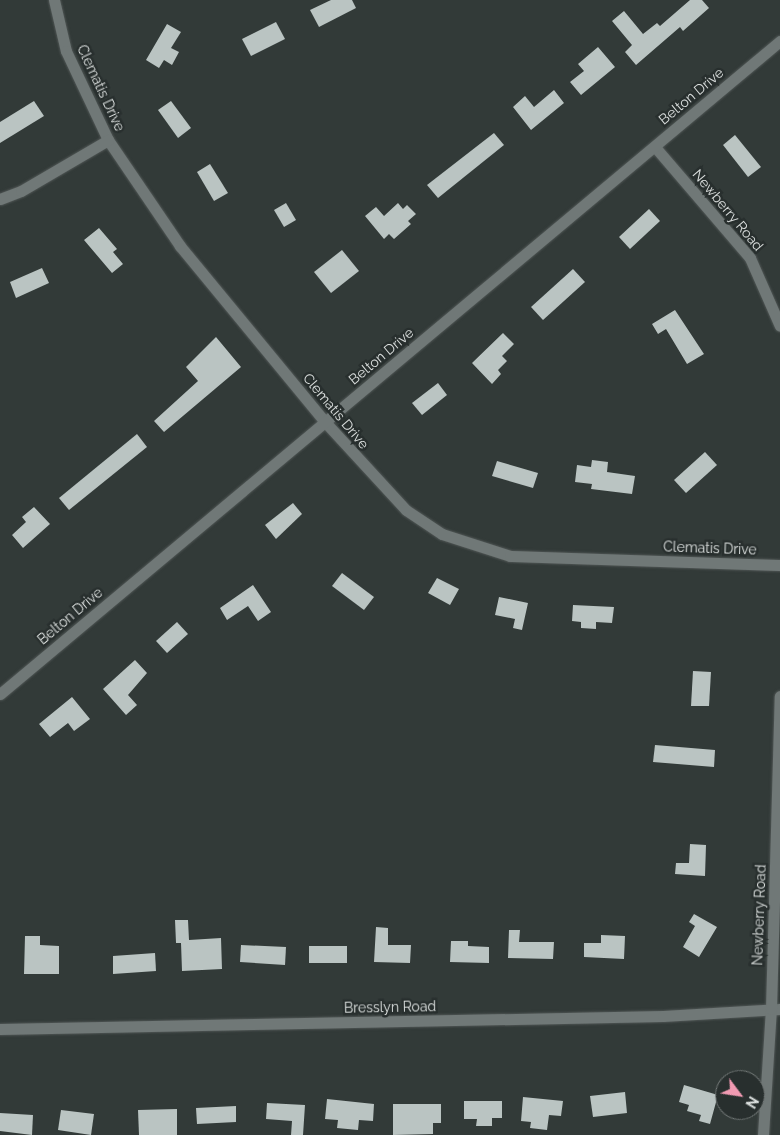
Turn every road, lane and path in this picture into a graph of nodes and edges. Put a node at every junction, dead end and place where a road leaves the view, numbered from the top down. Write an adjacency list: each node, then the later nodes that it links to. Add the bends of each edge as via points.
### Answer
1 (54, 0): 3 (street, Clematis Drive, via 66,51)
2 (780, 41): 4 (street, Belton Drive)
3 (108, 140): 5 (street, via 21,191); 7 (street, Clematis Drive, via 180,246)
4 (655, 147): 6 (street, Newberry Road, via 750,258); 7 (street, Belton Drive)
5 (0, 199)
6 (780, 326)
7 (326, 423): 8 (street, Clematis Drive, via 406,510 442,534 476,547 510,556); 9 (street, Belton Drive)
8 (780, 565)
9 (0, 694)
10 (780, 696): 11 (street, Newberry Road)
11 (775, 1009): 12 (street, Bresslyn Road, via 663,1016); 13 (street, Newberry Road)
12 (0, 1029)
13 (763, 1135)

